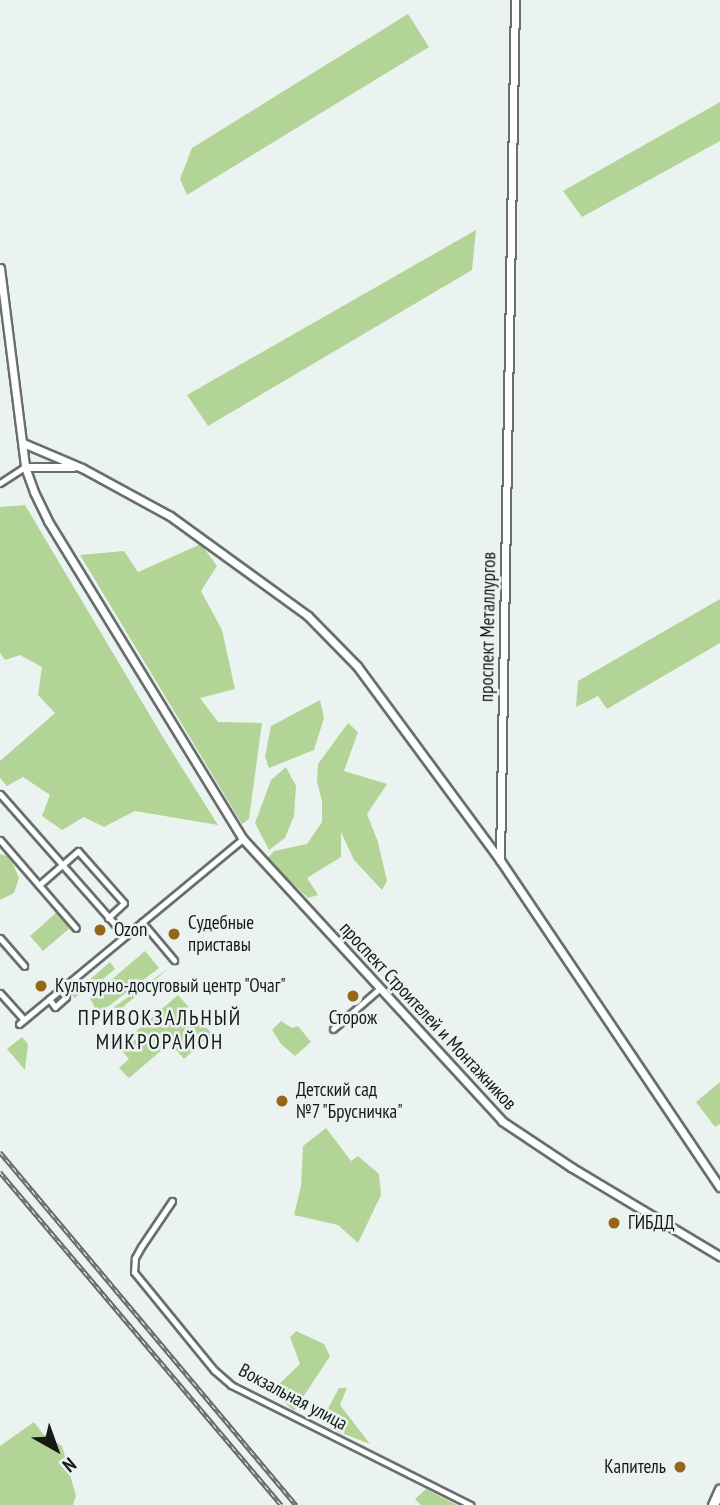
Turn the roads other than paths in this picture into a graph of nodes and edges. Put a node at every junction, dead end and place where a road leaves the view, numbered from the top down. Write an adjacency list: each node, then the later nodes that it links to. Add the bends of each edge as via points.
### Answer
1 (515, 0): 10 (street, проспект Металлургов)
2 (0, 268): 3 (street, проспект Строителей и Монтажников)
3 (23, 443): 4 (street, проспект Строителей и Монтажников); 5 (street)
4 (25, 467): 5 (street); 6 (street); 8 (street, проспект Строителей и Монтажников, via 48,522)
5 (82, 468): 10 (street, via 170,516 308,616 357,666)
6 (0, 482)
7 (0, 793): 11 (street)
8 (243, 839): 14 (street); 20 (street, проспект Строителей и Монтажников)
9 (1, 843): 12 (street)
10 (500, 860): 23 (street)
11 (62, 865): 12 (street); 13 (street); 13 (street, via 78,851 124,903)
12 (39, 885): 15 (street)
13 (108, 918): 16 (street)
14 (142, 922): 16 (street); 18 (street)
15 (76, 928)
16 (125, 936): 21 (street, via 22,1022)
17 (0, 938): 19 (street)
18 (174, 960)
19 (24, 966)
20 (379, 989): 22 (street); 25 (street, проспект Строителей и Монтажников, via 502,1121)
21 (0, 993)
22 (333, 1029)
23 (720, 1187)
24 (172, 1201): 27 (street, Вокзальная улица, via 135,1258 134,1272 214,1370 231,1385)
25 (719, 1256)
26 (720, 1489): 28 (main road)
27 (471, 1505)
28 (713, 1505)

